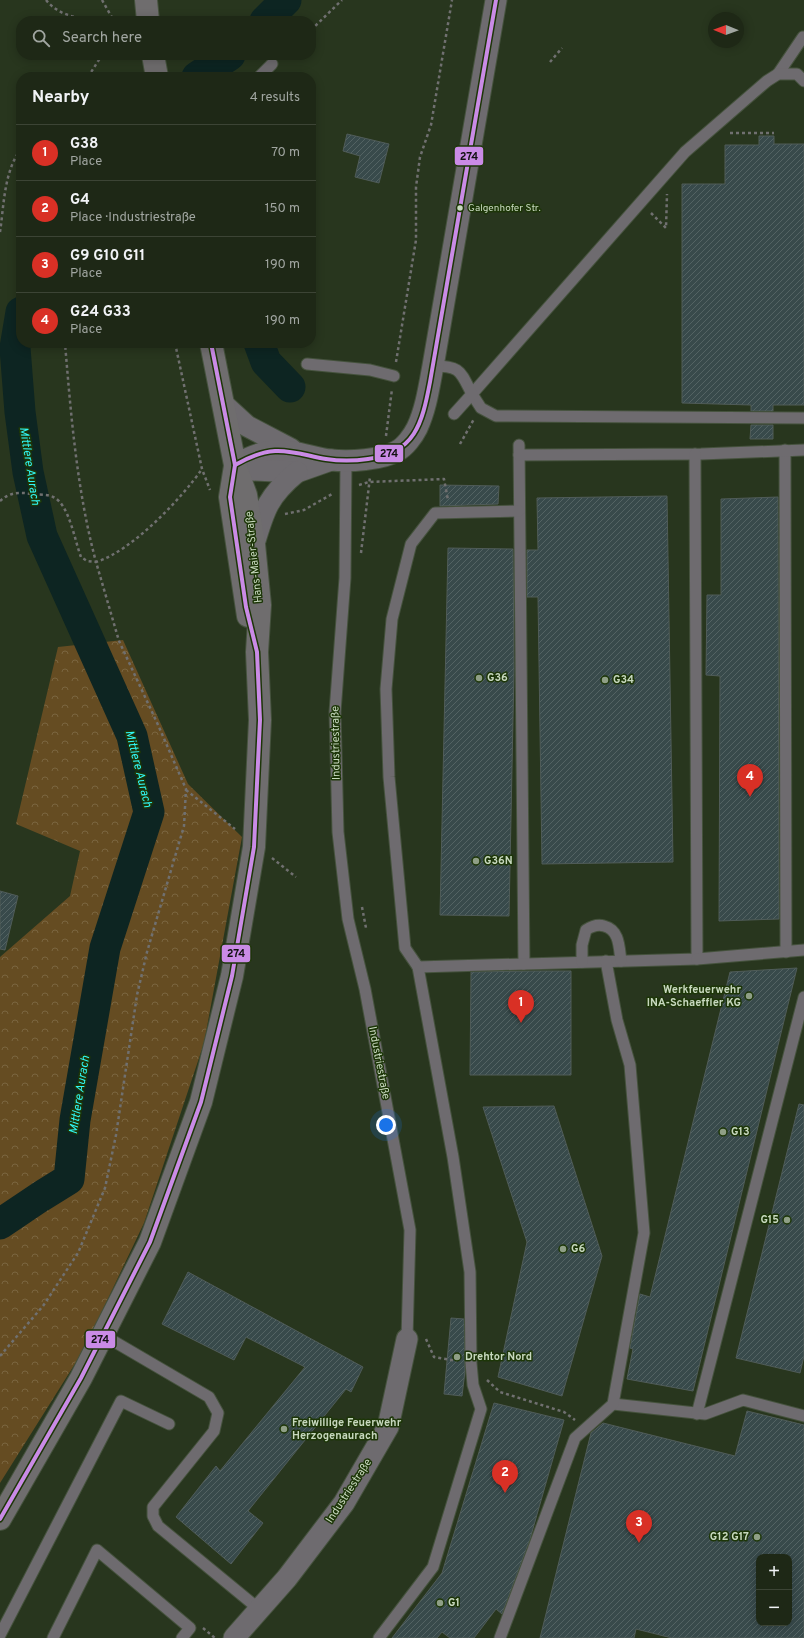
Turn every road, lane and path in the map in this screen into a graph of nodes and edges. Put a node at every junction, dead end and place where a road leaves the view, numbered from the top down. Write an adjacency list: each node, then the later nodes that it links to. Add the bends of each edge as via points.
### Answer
1 (46, 0): 7 (path, via 53,8)
2 (102, 0): 8 (path)
3 (146, 0): 9 (street)
4 (342, 0): 10 (path)
5 (452, 0): 31 (path, via 431,124 420,157 416,187 416,240)
6 (496, 0): 30 (street)
7 (69, 16)
8 (111, 16)
9 (148, 16)
10 (316, 25)
11 (803, 37): 18 (lane)
12 (562, 48): 14 (path)
13 (99, 60): 16 (path)
14 (550, 62)
15 (272, 64): 17 (lane)
16 (91, 72)
17 (264, 72)
18 (778, 74): 19 (lane, via 797,74); 20 (lane)
19 (804, 81)
20 (708, 132): 21 (path); 23 (lane)
21 (774, 133)
22 (16, 156): 25 (path, via 10,174)
23 (668, 170): 24 (path, via 666,228); 32 (lane)
24 (651, 213)
25 (0, 232)
26 (66, 348): 51 (path, via 81,493)
27 (177, 348): 51 (path, via 202,469 174,505 123,548)
28 (212, 348): 33 (street, Hans-Maier-Straße)
29 (307, 364): 31 (lane, via 370,370)
30 (433, 366): 32 (lane, via 452,367 459,371); 40 (street, via 423,412 409,441 391,454 364,460)
31 (394, 376): 36 (path)
32 (472, 394): 34 (lane); 35 (lane, via 480,408 489,414 502,416)
33 (223, 404): 41 (street, via 247,426); 42 (street, Hans-Maier-Straße)
34 (454, 414)
35 (804, 418)
36 (388, 427)
37 (785, 450): 38 (lane); 39 (lane); 56 (lane)
38 (804, 450)
39 (695, 454): 47 (lane, via 519,450); 57 (lane)
40 (339, 460): 41 (street); 45 (lane, Industriestraße)
41 (299, 462): 42 (street, via 276,450); 49 (street, via 271,498 264,511)
42 (235, 465): 49 (street, Hans-Maier-Straße, via 246,495); 52 (street, Hans-Maier-Straße, via 230,497 246,607)
43 (369, 482): 44 (path, via 444,479); 45 (path); 50 (path)
44 (446, 485)
45 (346, 489): 48 (path, via 304,510); 65 (lane, Industriestraße, via 345,578 335,712 338,832 348,919 365,989 410,1230)
46 (0, 501): 51 (path, via 10,494 19,492 53,497 66,510 81,557)
47 (519, 511): 61 (lane); 62 (lane, via 435,513 411,544 392,619 386,689 389,777 405,948)
48 (280, 513)
49 (254, 544): 52 (street, Hans-Maier-Straße, via 260,605)
50 (360, 558)
51 (96, 562): 66 (path, via 119,641 186,789 184,826 137,995 116,1135 104,1188 78,1253 43,1306)
52 (257, 652): 64 (street, Hans-Maier-Straße, via 260,720 254,847 232,976 201,1102 150,1242)
53 (361, 899): 54 (path)
54 (367, 930)
55 (804, 950): 56 (lane)
56 (786, 952): 57 (lane)
57 (697, 959): 59 (lane)
58 (606, 961): 59 (lane); 60 (lane); 69 (lane, via 617,1020 630,1065 644,1233)
59 (621, 961): 60 (lane, via 615,932 602,925 592,926 586,930 582,945)
60 (582, 962): 61 (lane)
61 (524, 964): 62 (lane)
62 (418, 967): 67 (lane, via 453,1157 470,1272)
63 (804, 997): 71 (lane)
64 (103, 1335): 74 (street, Hans-Maier-Straße); 75 (lane, via 209,1397 215,1406 218,1413 214,1431 153,1507 153,1516 158,1526)
65 (416, 1339): 67 (path, via 434,1357); 75 (street, Industriestraße, via 388,1427 344,1503)
66 (0, 1356)
67 (471, 1363): 82 (lane, via 473,1385 481,1409 433,1567)
68 (500, 1392): 70 (path)
69 (612, 1404): 71 (lane); 83 (lane, via 575,1438)
70 (564, 1412)
71 (697, 1414): 72 (lane, via 705,1414 743,1400)
72 (804, 1416)
73 (169, 1424): 77 (lane, via 121,1401)
74 (0, 1519)
75 (260, 1610): 81 (street, Industriestraße)
76 (199, 1625): 78 (path)
77 (0, 1635)
78 (213, 1636)
79 (53, 1638): 80 (lane, via 97,1550 190,1628)
80 (182, 1638)
81 (234, 1638)
82 (379, 1638)
83 (500, 1638)

